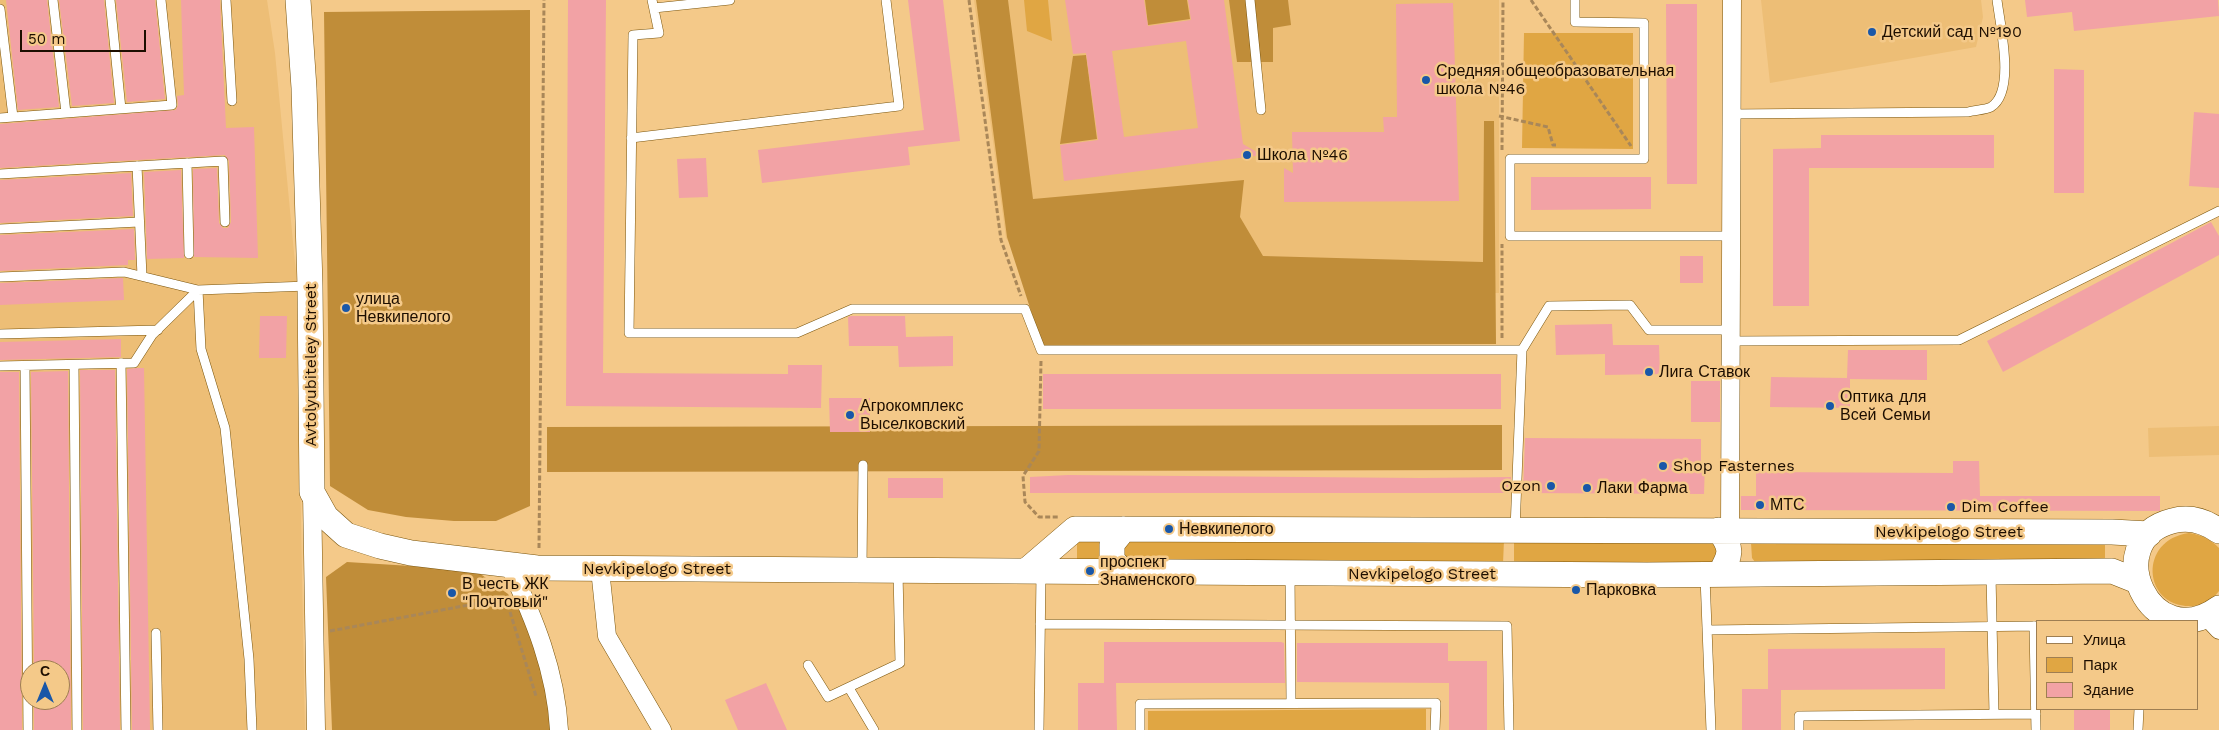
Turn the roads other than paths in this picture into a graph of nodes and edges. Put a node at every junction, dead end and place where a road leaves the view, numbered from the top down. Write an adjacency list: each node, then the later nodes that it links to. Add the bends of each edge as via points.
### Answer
1 (53, 0): 17 (lane)
2 (110, 0): 15 (lane)
3 (161, 0): 15 (lane, via 172,105)
4 (226, 0): 14 (lane)
5 (298, 0): 33 (street, Avtolyubiteley Street)
6 (730, 0): 12 (lane)
7 (886, 0): 21 (lane, via 899,106)
8 (1250, 0): 16 (lane)
9 (1575, 0): 29 (lane, via 1575,22 1644,23 1644,159 1510,159 1510,236)
10 (1732, 0): 18 (street)
11 (1997, 0): 18 (lane, via 2006,75 2003,93 1991,106 1968,112)
12 (653, 4): 21 (lane, via 659,33 633,35)
13 (0, 9): 20 (lane)
14 (232, 100)
15 (121, 109): 17 (lane)
16 (1261, 110)
17 (66, 113): 20 (lane)
18 (1732, 114): 29 (street)
19 (0, 118): 20 (lane)
20 (13, 118)
21 (631, 138): 38 (lane, via 629,333 797,333 852,309 1025,309 1041,350)
22 (187, 163): 23 (lane); 27 (lane, via 223,161); 30 (lane)
23 (137, 166): 24 (lane); 26 (lane)
24 (0, 174)
25 (2219, 211): 37 (lane, via 1959,340)
26 (139, 222): 28 (lane); 31 (lane)
27 (225, 222)
28 (0, 229)
29 (1732, 236): 37 (street)
30 (189, 254)
31 (142, 276): 32 (lane, via 124,272); 34 (lane)
32 (0, 277)
33 (310, 286): 34 (lane); 44 (street, Avtolyubiteley Street)
34 (198, 290): 35 (lane); 78 (lane, via 201,349 225,428 249,659)
35 (158, 330): 36 (lane); 39 (lane, via 134,363)
36 (0, 334)
37 (1731, 336): 38 (lane, via 1648,330 1630,306 1549,306); 47 (street)
38 (1522, 350): 46 (lane)
39 (121, 363): 40 (lane); 76 (lane)
40 (74, 364): 42 (lane); 75 (lane)
41 (0, 366): 42 (lane)
42 (25, 366): 74 (lane)
43 (863, 465): 52 (lane)
44 (312, 492): 50 (street, Nevkipelogo Street, via 326,517 346,535 411,553); 79 (street, Avtolyubiteley Street)
45 (1124, 529): 46 (street, Nevkipelogo Street); 54 (street, Nevkipelogo Street, via 1075,529); 55 (street, via 1112,544 1112,560)
46 (1515, 530): 47 (street, Nevkipelogo Street)
47 (1732, 530): 49 (street, Nevkipelogo Street); 58 (street, via 1729,558); 59 (street, via 1742,543 1743,559)
48 (2219, 531): 49 (street, via 2201,521 2184,519 2168,522)
49 (2149, 534): 60 (street, via 2137,556)
50 (509, 565): 51 (street, Nevkipelogo Street); 80 (street, via 543,645 558,702)
51 (600, 569): 52 (street, Nevkipelogo Street); 81 (street, via 608,636)
52 (862, 569): 53 (street, Nevkipelogo Street)
53 (898, 570): 54 (street, Nevkipelogo Street); 69 (lane, via 900,663)
54 (1034, 571): 55 (street, Nevkipelogo Street); 62 (lane)
55 (1124, 572): 57 (street, Nevkipelogo Street)
56 (1991, 572): 59 (street, Nevkipelogo Street); 60 (street, Nevkipelogo Street, via 2112,571); 64 (lane)
57 (1290, 573): 58 (street, Nevkipelogo Street); 63 (lane)
58 (1713, 574): 59 (street, Nevkipelogo Street); 66 (lane)
59 (1750, 574)
60 (2137, 581): 61 (street, via 2148,604 2169,617)
61 (2215, 618)
62 (1040, 624): 63 (lane); 83 (lane)
63 (1290, 625): 70 (lane); 86 (lane, via 1507,626)
64 (1993, 626): 65 (lane); 66 (lane); 72 (lane)
65 (2036, 626): 73 (lane)
66 (1707, 630): 87 (lane)
67 (156, 633): 77 (lane)
68 (808, 665): 69 (lane, via 828,698)
69 (849, 688): 82 (lane)
70 (1291, 703): 84 (lane, via 1140,704); 85 (lane, via 1436,702)
71 (2139, 710): 90 (lane)
72 (1994, 714): 73 (lane); 88 (lane, via 1799,716)
73 (2036, 714): 89 (lane)
74 (28, 730)
75 (77, 730)
76 (126, 730)
77 (158, 730)
78 (252, 730)
79 (316, 730)
80 (559, 730)
81 (662, 730)
82 (874, 730)
83 (1039, 730)
84 (1140, 730)
85 (1435, 730)
86 (1509, 730)
87 (1711, 730)
88 (1799, 730)
89 (2036, 730)
90 (2138, 730)

